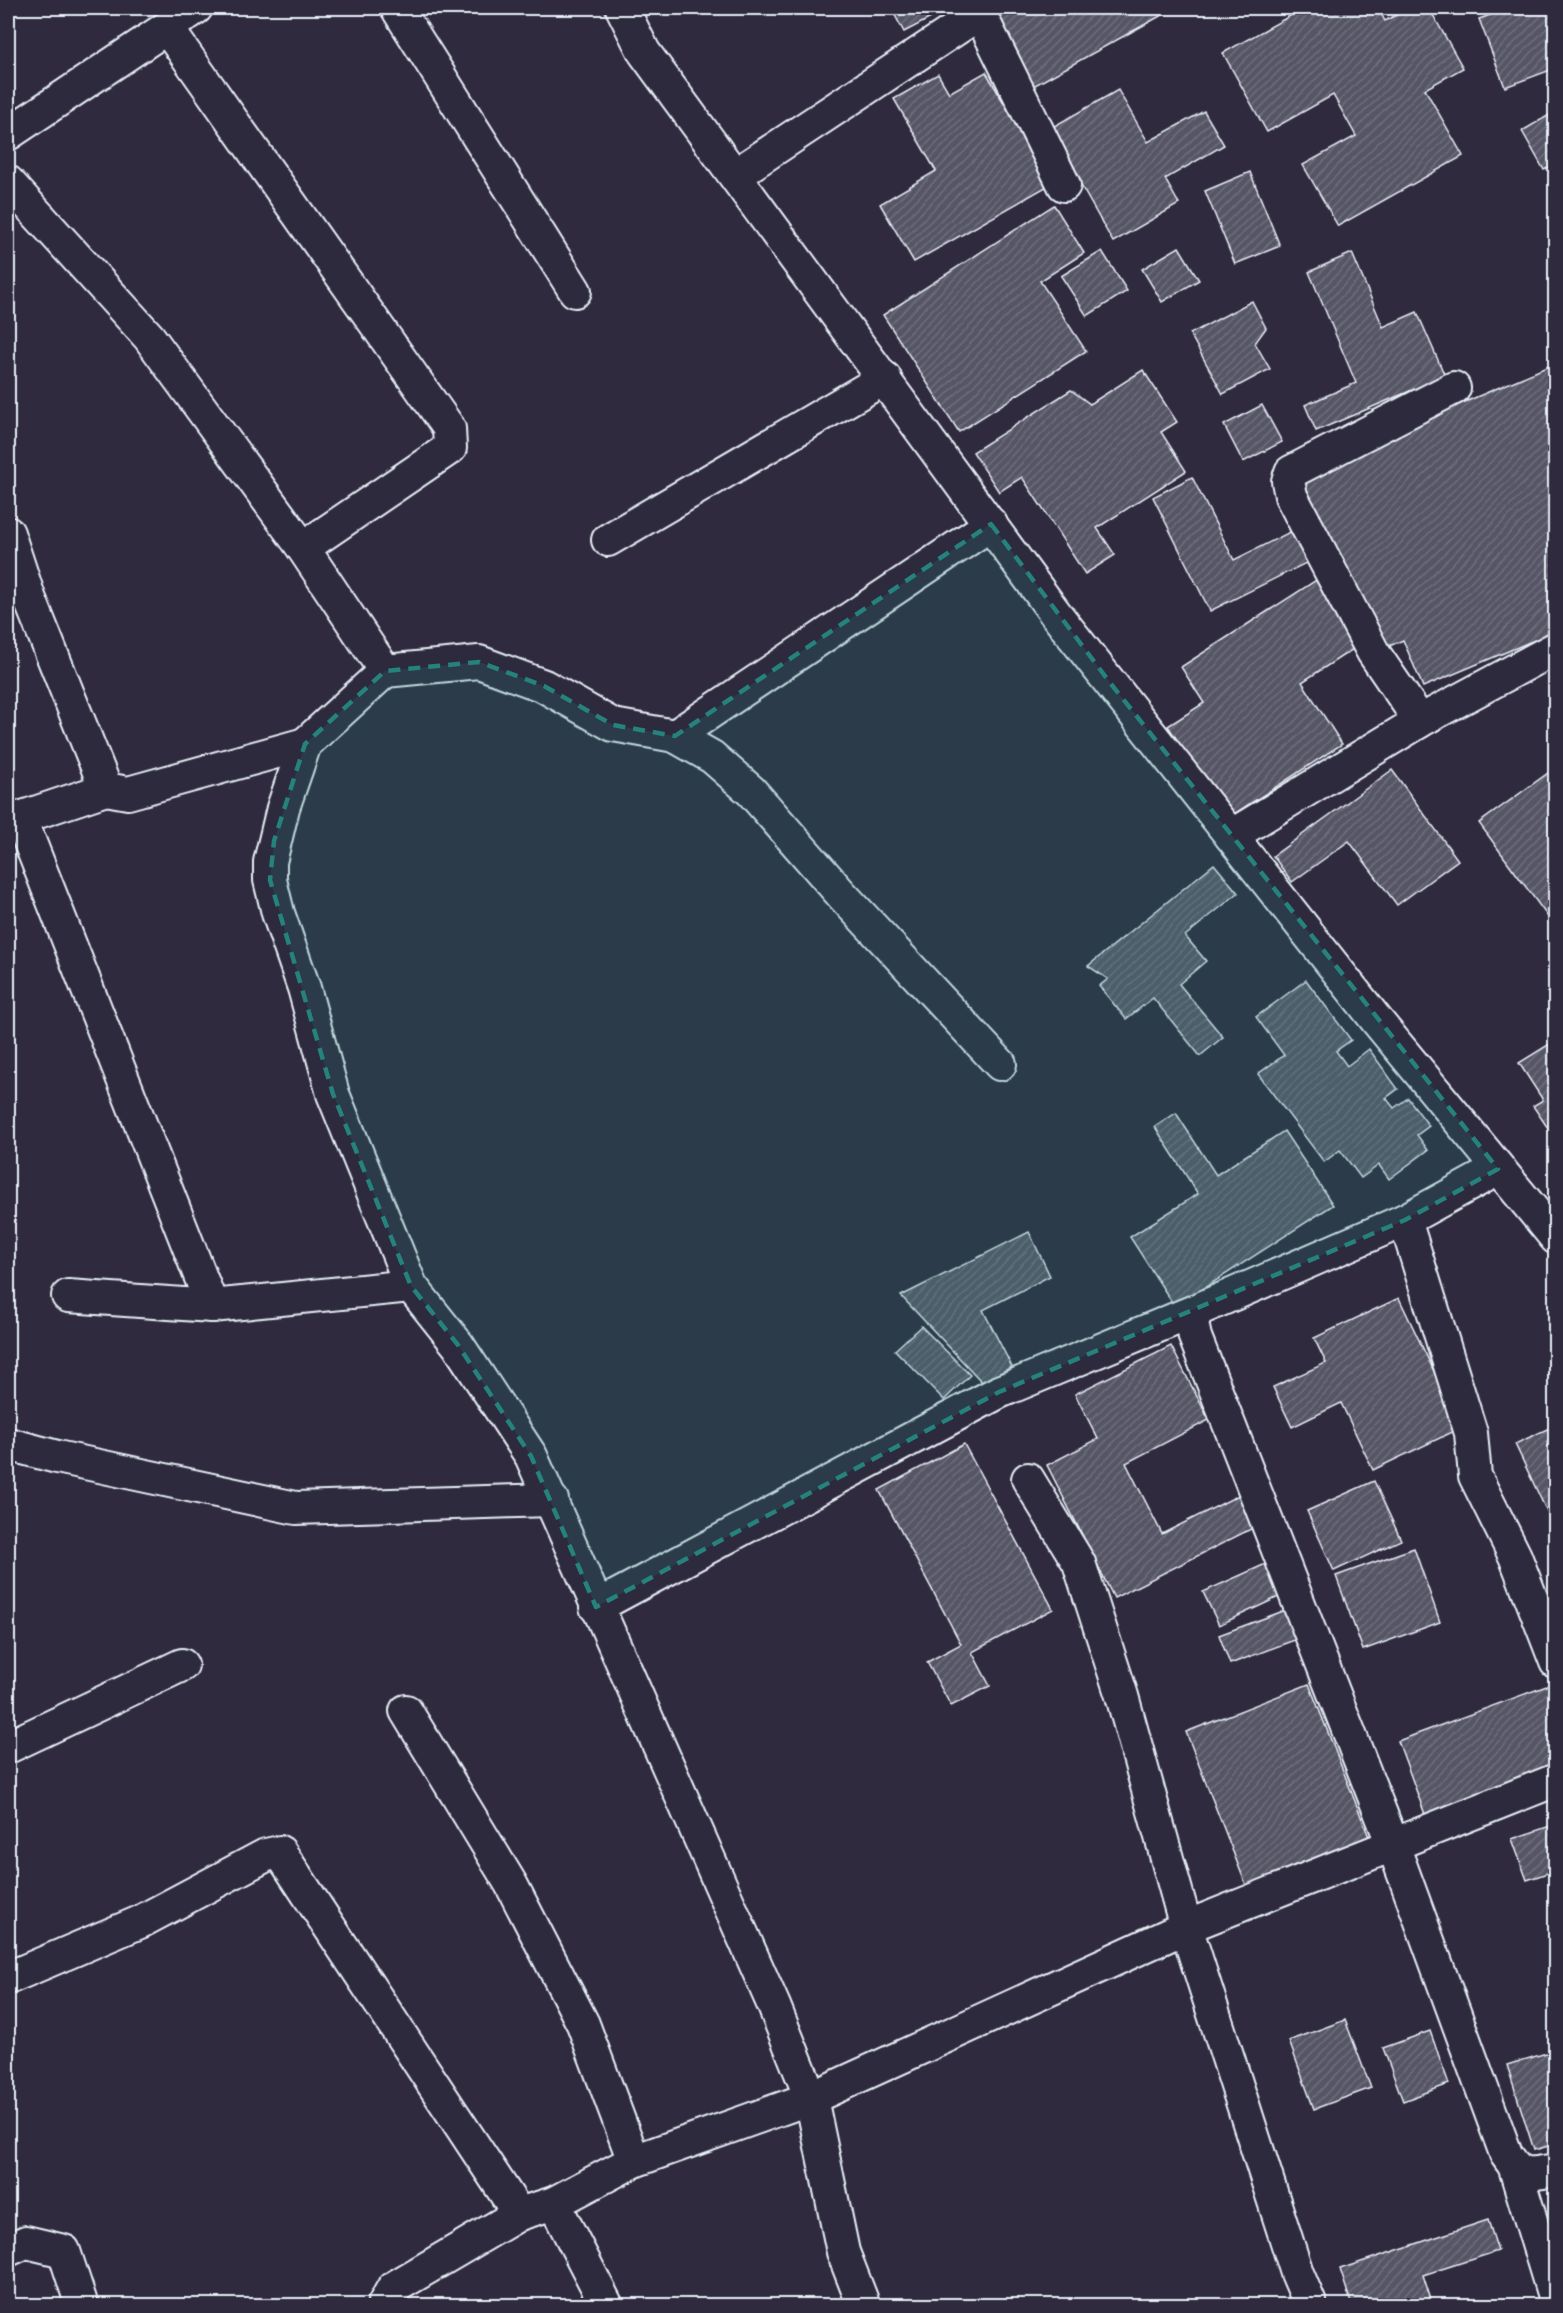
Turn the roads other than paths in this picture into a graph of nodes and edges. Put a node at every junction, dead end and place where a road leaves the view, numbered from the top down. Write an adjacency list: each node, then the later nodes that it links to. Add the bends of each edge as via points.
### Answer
1 (196, 8): 5 (street)
2 (397, 8): 10 (street)
3 (622, 8): 7 (street, via 644,52)
4 (979, 10): 7 (street); 9 (street)
5 (167, 28): 6 (street); 16 (street, via 449,428 450,448)
6 (8, 134)
7 (735, 175): 11 (street)
8 (8, 182): 16 (street, via 149,337)
9 (1064, 185)
10 (574, 291)
11 (885, 378): 13 (street); 15 (street)
12 (1455, 388): 19 (street, via 1291,472 1288,481 1291,496 1373,652)
13 (991, 524): 20 (street); 24 (street, via 1055,613)
14 (8, 533): 22 (street, via 29,597)
15 (608, 540)
16 (303, 548): 18 (street)
17 (1556, 648): 19 (street)
18 (385, 672): 20 (street, via 479,662 543,686 613,725); 21 (street)
19 (1420, 722): 24 (street)
20 (675, 736): 25 (street, via 712,757 751,791)
21 (305, 744): 22 (street, via 128,793); 29 (street, via 274,841 270,880 333,1094)
22 (106, 789): 23 (street)
23 (14, 819): 31 (street)
24 (1231, 836): 26 (street)
25 (1000, 1064)
26 (1498, 1169): 27 (street); 28 (street)
27 (1406, 1220): 32 (street); 37 (street, via 1471,1433 1475,1476 1515,1556)
28 (1556, 1238)
29 (411, 1286): 31 (street); 35 (street, via 458,1345 525,1447)
30 (68, 1296): 31 (street)
31 (212, 1306)
32 (1197, 1310): 36 (street, via 999,1392); 42 (street, via 1192,1323 1196,1337)
33 (8, 1444): 35 (street, via 57,1458 296,1508)
34 (1028, 1479): 43 (street, via 1078,1563 1122,1696)
35 (552, 1500): 36 (street)
36 (596, 1607): 45 (street)
37 (1556, 1662)
38 (182, 1665): 40 (street)
39 (406, 1711): 46 (street, via 511,1884 583,2024)
40 (8, 1747)
41 (1556, 1780): 42 (street)
42 (1393, 1845): 43 (street); 47 (street, via 1506,2154)
43 (1185, 1927): 45 (street); 57 (street)
44 (8, 1978): 50 (street, via 140,1922 266,1855 280,1852)
45 (811, 2097): 46 (street); 56 (street, via 843,2252)
46 (634, 2161): 49 (street)
47 (1515, 2168): 48 (street, via 1526,2175); 52 (street)
48 (1556, 2170)
49 (554, 2203): 50 (street); 55 (street)
50 (519, 2214): 54 (street, via 393,2288)
51 (8, 2250): 53 (street, via 26,2242 64,2251)
52 (1556, 2303)
53 (82, 2306)
54 (383, 2306)
55 (607, 2306)
56 (864, 2306)
57 (1311, 2306)

